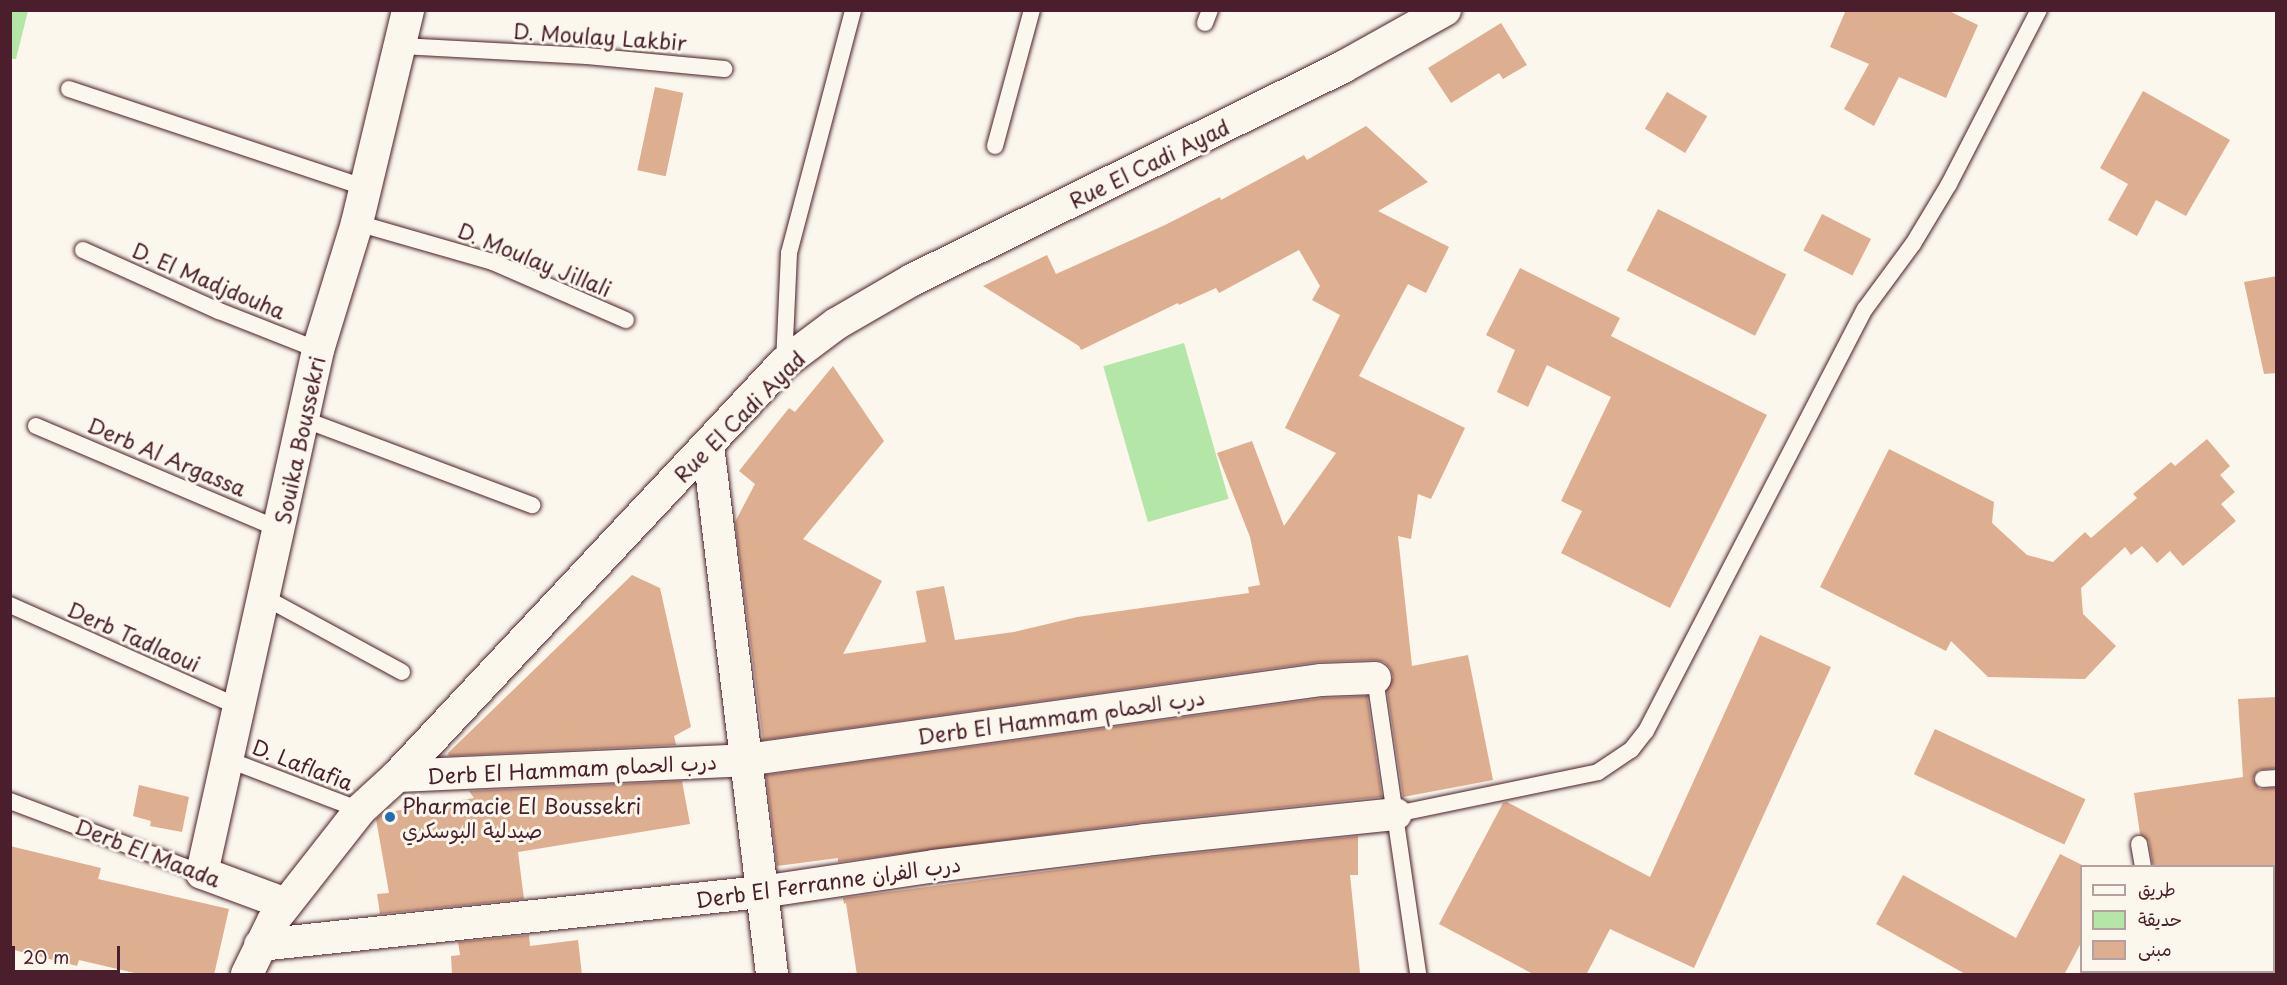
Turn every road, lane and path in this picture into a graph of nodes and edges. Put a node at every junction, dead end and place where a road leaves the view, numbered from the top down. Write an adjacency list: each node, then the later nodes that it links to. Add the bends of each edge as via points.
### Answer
1 (408, 10): 6 (street, Souika Boussekri)
2 (853, 10): 15 (lane, via 789,252)
3 (1032, 10): 9 (lane)
4 (1445, 10): 15 (street, Rue El Cadi Ayad, via 1343,67 912,280 836,324)
5 (2039, 10): 31 (lane, via 1949,184 1913,244 1865,309 1646,731 1631,750 1598,772)
6 (400, 46): 7 (lane, D. Moulay Lakbir, via 587,56); 10 (street, Souika Boussekri)
7 (724, 69)
8 (69, 89): 10 (lane)
9 (994, 146)
10 (366, 188): 11 (street, Souika Boussekri)
11 (357, 223): 13 (lane, D. Moulay Jillali, via 493,262); 14 (street, Souika Boussekri)
12 (83, 250): 14 (lane, D. El Madjdouha)
13 (626, 320)
14 (318, 350): 16 (street, Souika Boussekri)
15 (784, 363): 18 (street, Rue El Cadi Ayad)
16 (303, 419): 19 (lane); 20 (street, Souika Boussekri)
17 (36, 426): 20 (lane, Derb Al Argassa)
18 (708, 445): 26 (street, Derb El Hammam درب الحمام); 28 (street, Rue El Cadi Ayad)
19 (532, 505)
20 (279, 529): 21 (street, Souika Boussekri)
21 (264, 597): 23 (lane); 25 (street, Souika Boussekri)
22 (10, 606): 25 (lane, Derb Tadlaoui)
23 (402, 672)
24 (1375, 678): 26 (street, Derb El Hammam درب الحمام, via 1321,680); 31 (lane)
25 (239, 707): 27 (street, Souika Boussekri)
26 (746, 759): 28 (street, Derb El Hammam درب الحمام); 35 (street, Derb El Hammam درب الحمام)
27 (229, 760): 30 (lane, D. Laflafia); 34 (street, Souika Boussekri)
28 (397, 776): 30 (street, Rue El Cadi Ayad)
29 (10, 801): 34 (lane, Derb El Maada)
30 (360, 810): 36 (street, Rue El Cadi Ayad)
31 (1396, 814): 35 (street, Derb El Ferranne درب الفران, via 1144,840); 40 (lane)
32 (2139, 844): 33 (lane)
33 (2143, 865)
34 (202, 873): 36 (street, Derb El Maada)
35 (761, 892): 37 (street, Derb El Ferranne درب الفران); 39 (street, Derb El Hammam درب الحمام)
36 (286, 904): 37 (street, Rue El Cadi Ayad)
37 (260, 945): 38 (street, Rue El Cadi Ayad)
38 (247, 975)
39 (772, 975)
40 (1418, 975)

